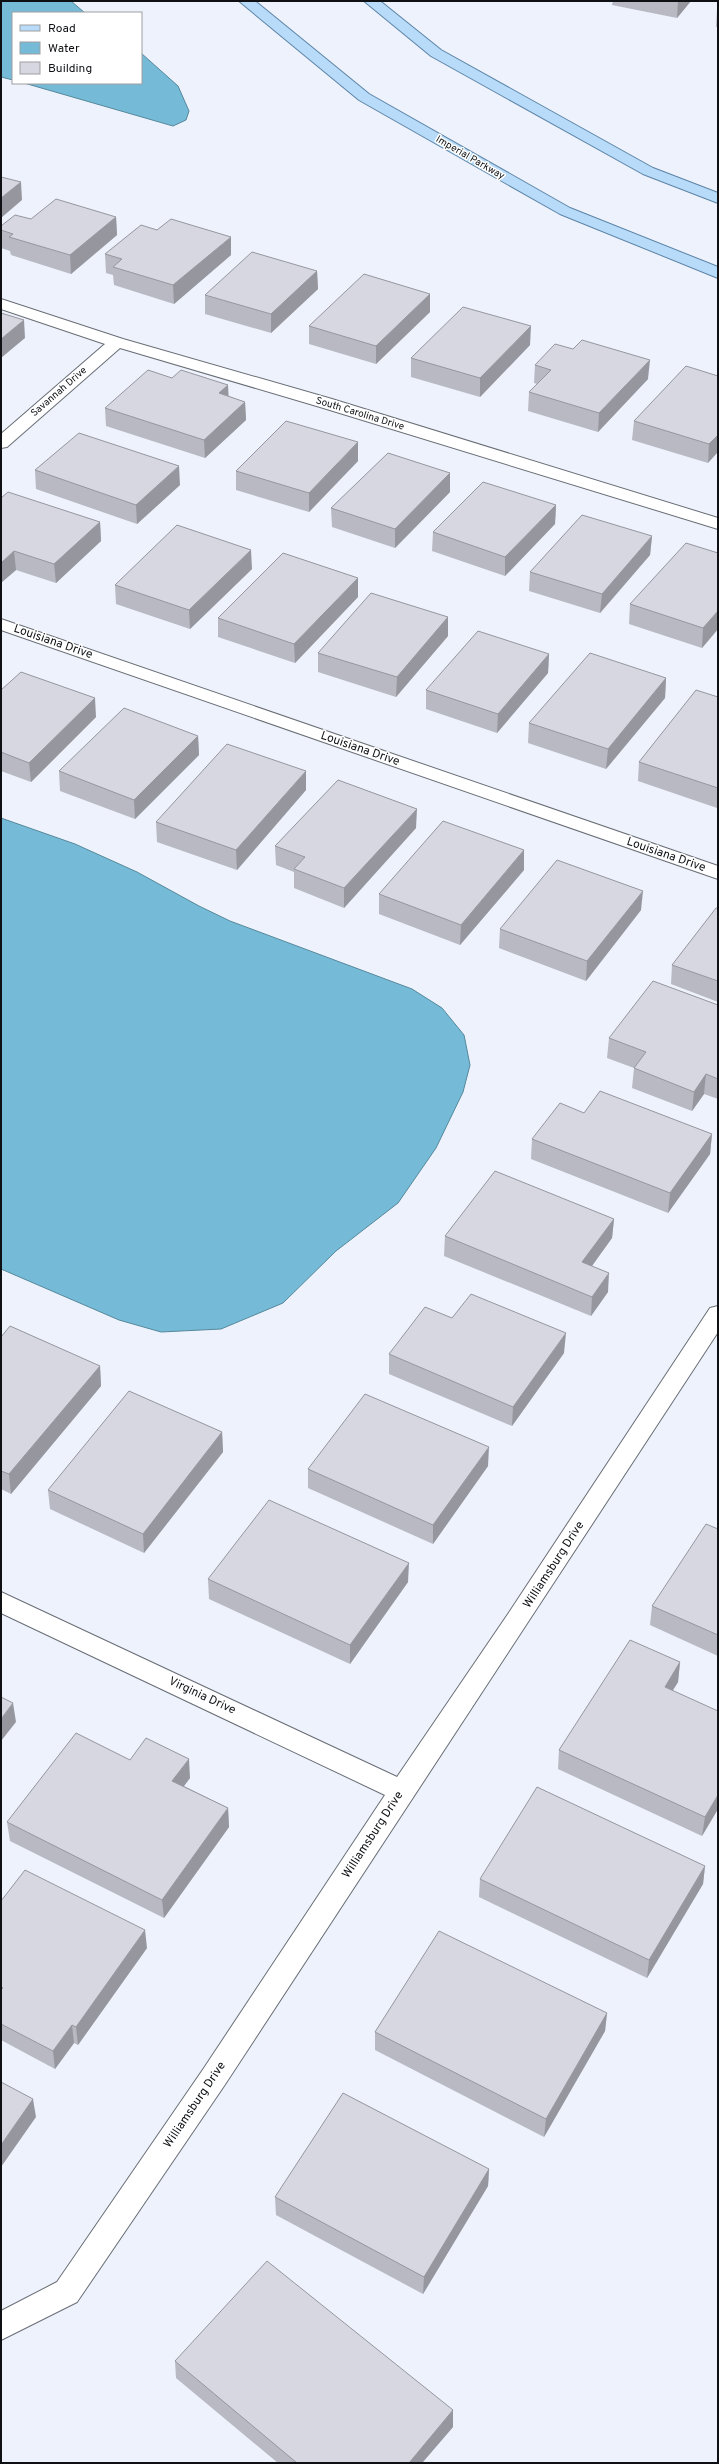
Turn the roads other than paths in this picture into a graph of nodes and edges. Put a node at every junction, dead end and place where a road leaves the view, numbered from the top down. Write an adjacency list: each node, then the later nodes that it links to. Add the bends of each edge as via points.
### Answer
1 (246, 1): 4 (main road, Imperial Parkway, via 364,97 565,212)
2 (371, 1): 3 (main road, via 436,53 648,171)
3 (718, 198)
4 (718, 273)
5 (1, 304): 6 (street, South Carolina Drive)
6 (117, 342): 7 (street, Savannah Drive); 8 (street, South Carolina Drive, via 326,403)
7 (1, 443)
8 (718, 524)
9 (1, 624): 10 (street, Louisiana Drive)
10 (718, 873)
11 (718, 1314): 13 (street, Williamsburg Drive, via 518,1621)
12 (1, 1602): 13 (street, Virginia Drive)
13 (402, 1790): 14 (street, Williamsburg Drive, via 214,2077 67,2292)
14 (1, 2326)

